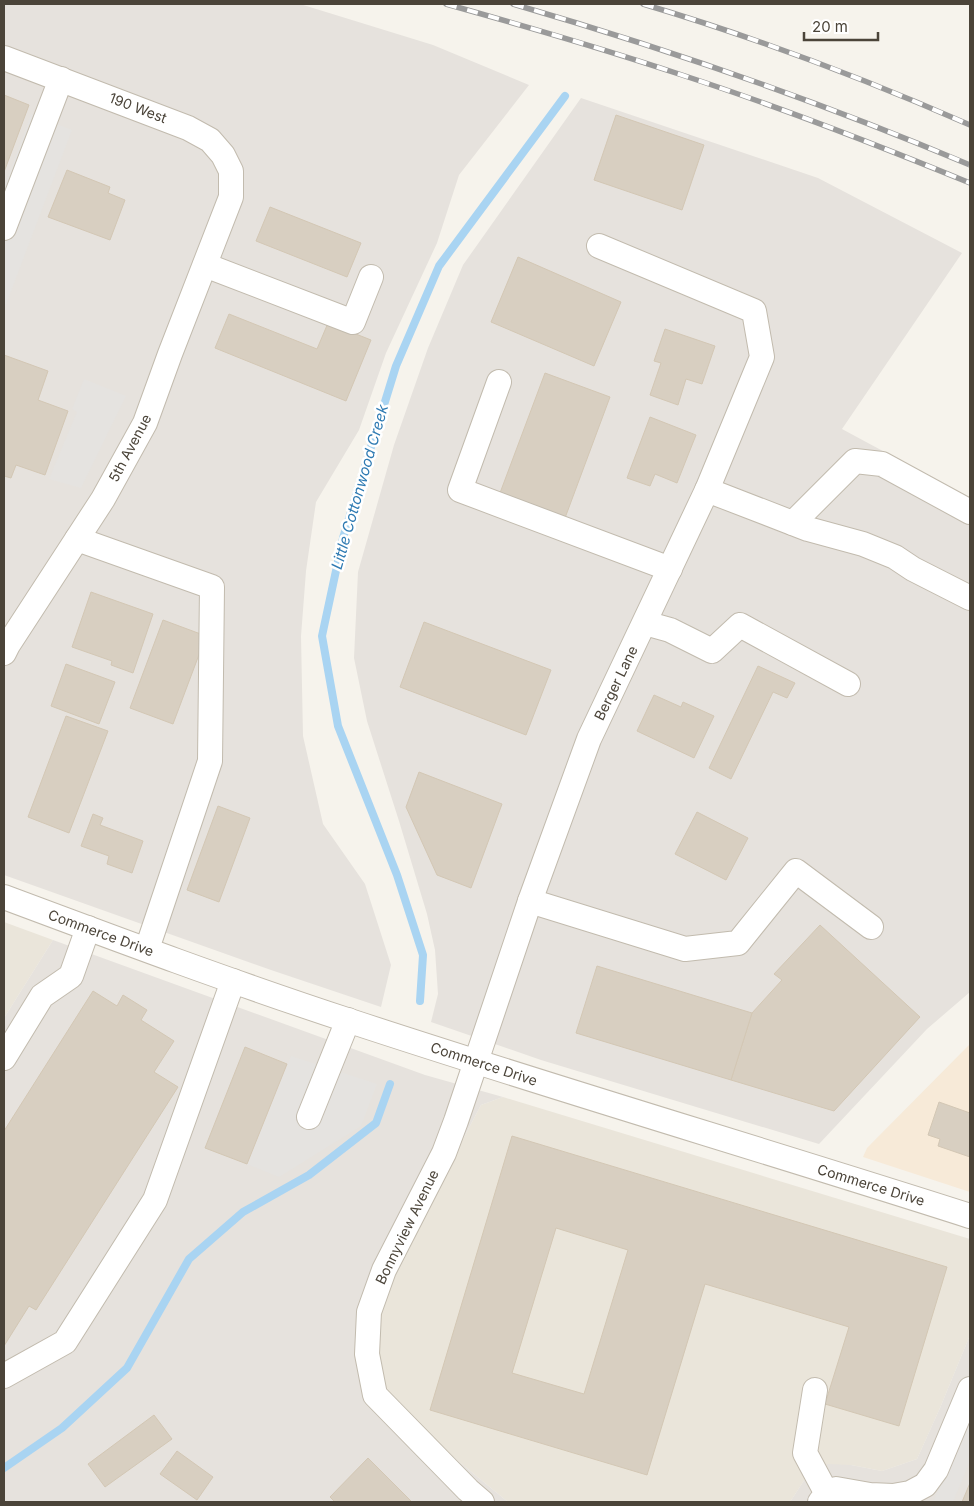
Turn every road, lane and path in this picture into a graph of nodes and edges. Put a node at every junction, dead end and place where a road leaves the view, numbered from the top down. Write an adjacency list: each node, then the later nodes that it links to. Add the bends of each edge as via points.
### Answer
1 (4, 58): 2 (street, 190 West)
2 (61, 79): 3 (street, 190 West, via 188,128 210,140 223,154 231,171); 4 (street)
3 (231, 197): 6 (street, 5th Avenue)
4 (4, 228)
5 (599, 246): 9 (street, Berger Lane, via 754,311 762,357)
6 (205, 265): 7 (street, via 353,322); 12 (street, 5th Avenue, via 145,423)
7 (371, 278)
8 (499, 382): 13 (street, via 460,490)
9 (707, 490): 11 (street); 13 (street, Berger Lane)
10 (970, 512): 11 (street, via 882,464 855,461)
11 (793, 523): 14 (street, via 895,557)
12 (77, 539): 16 (street, 5th Avenue); 22 (street, via 212,587 210,761)
13 (670, 569): 15 (street, Berger Lane)
14 (970, 598)
15 (645, 623): 17 (street, via 670,630 712,651 740,625); 19 (street, Berger Lane, via 589,739)
16 (4, 654)
17 (848, 684)
18 (4, 897): 21 (street, Commerce Drive)
19 (530, 901): 20 (street, via 685,949 738,943 796,872); 26 (street, Berger Lane)
20 (871, 927)
21 (88, 928): 22 (street, Commerce Drive); 25 (street, via 71,976 42,996)
22 (147, 949): 23 (street, Commerce Drive)
23 (233, 981): 24 (street, Commerce Drive); 29 (street, via 155,1200 64,1342)
24 (348, 1020): 26 (street, Commerce Drive); 27 (street)
25 (4, 1058)
26 (476, 1062): 28 (street, Commerce Drive); 33 (street, Bonnyview Avenue, via 444,1152 384,1270 369,1312 367,1354 375,1395)
27 (309, 1117)
28 (970, 1216)
29 (4, 1376)
30 (970, 1389): 32 (street, via 936,1470 925,1485 910,1493 893,1496 836,1489)
31 (815, 1390): 32 (street, via 805,1453)
32 (823, 1498)
33 (482, 1502)

